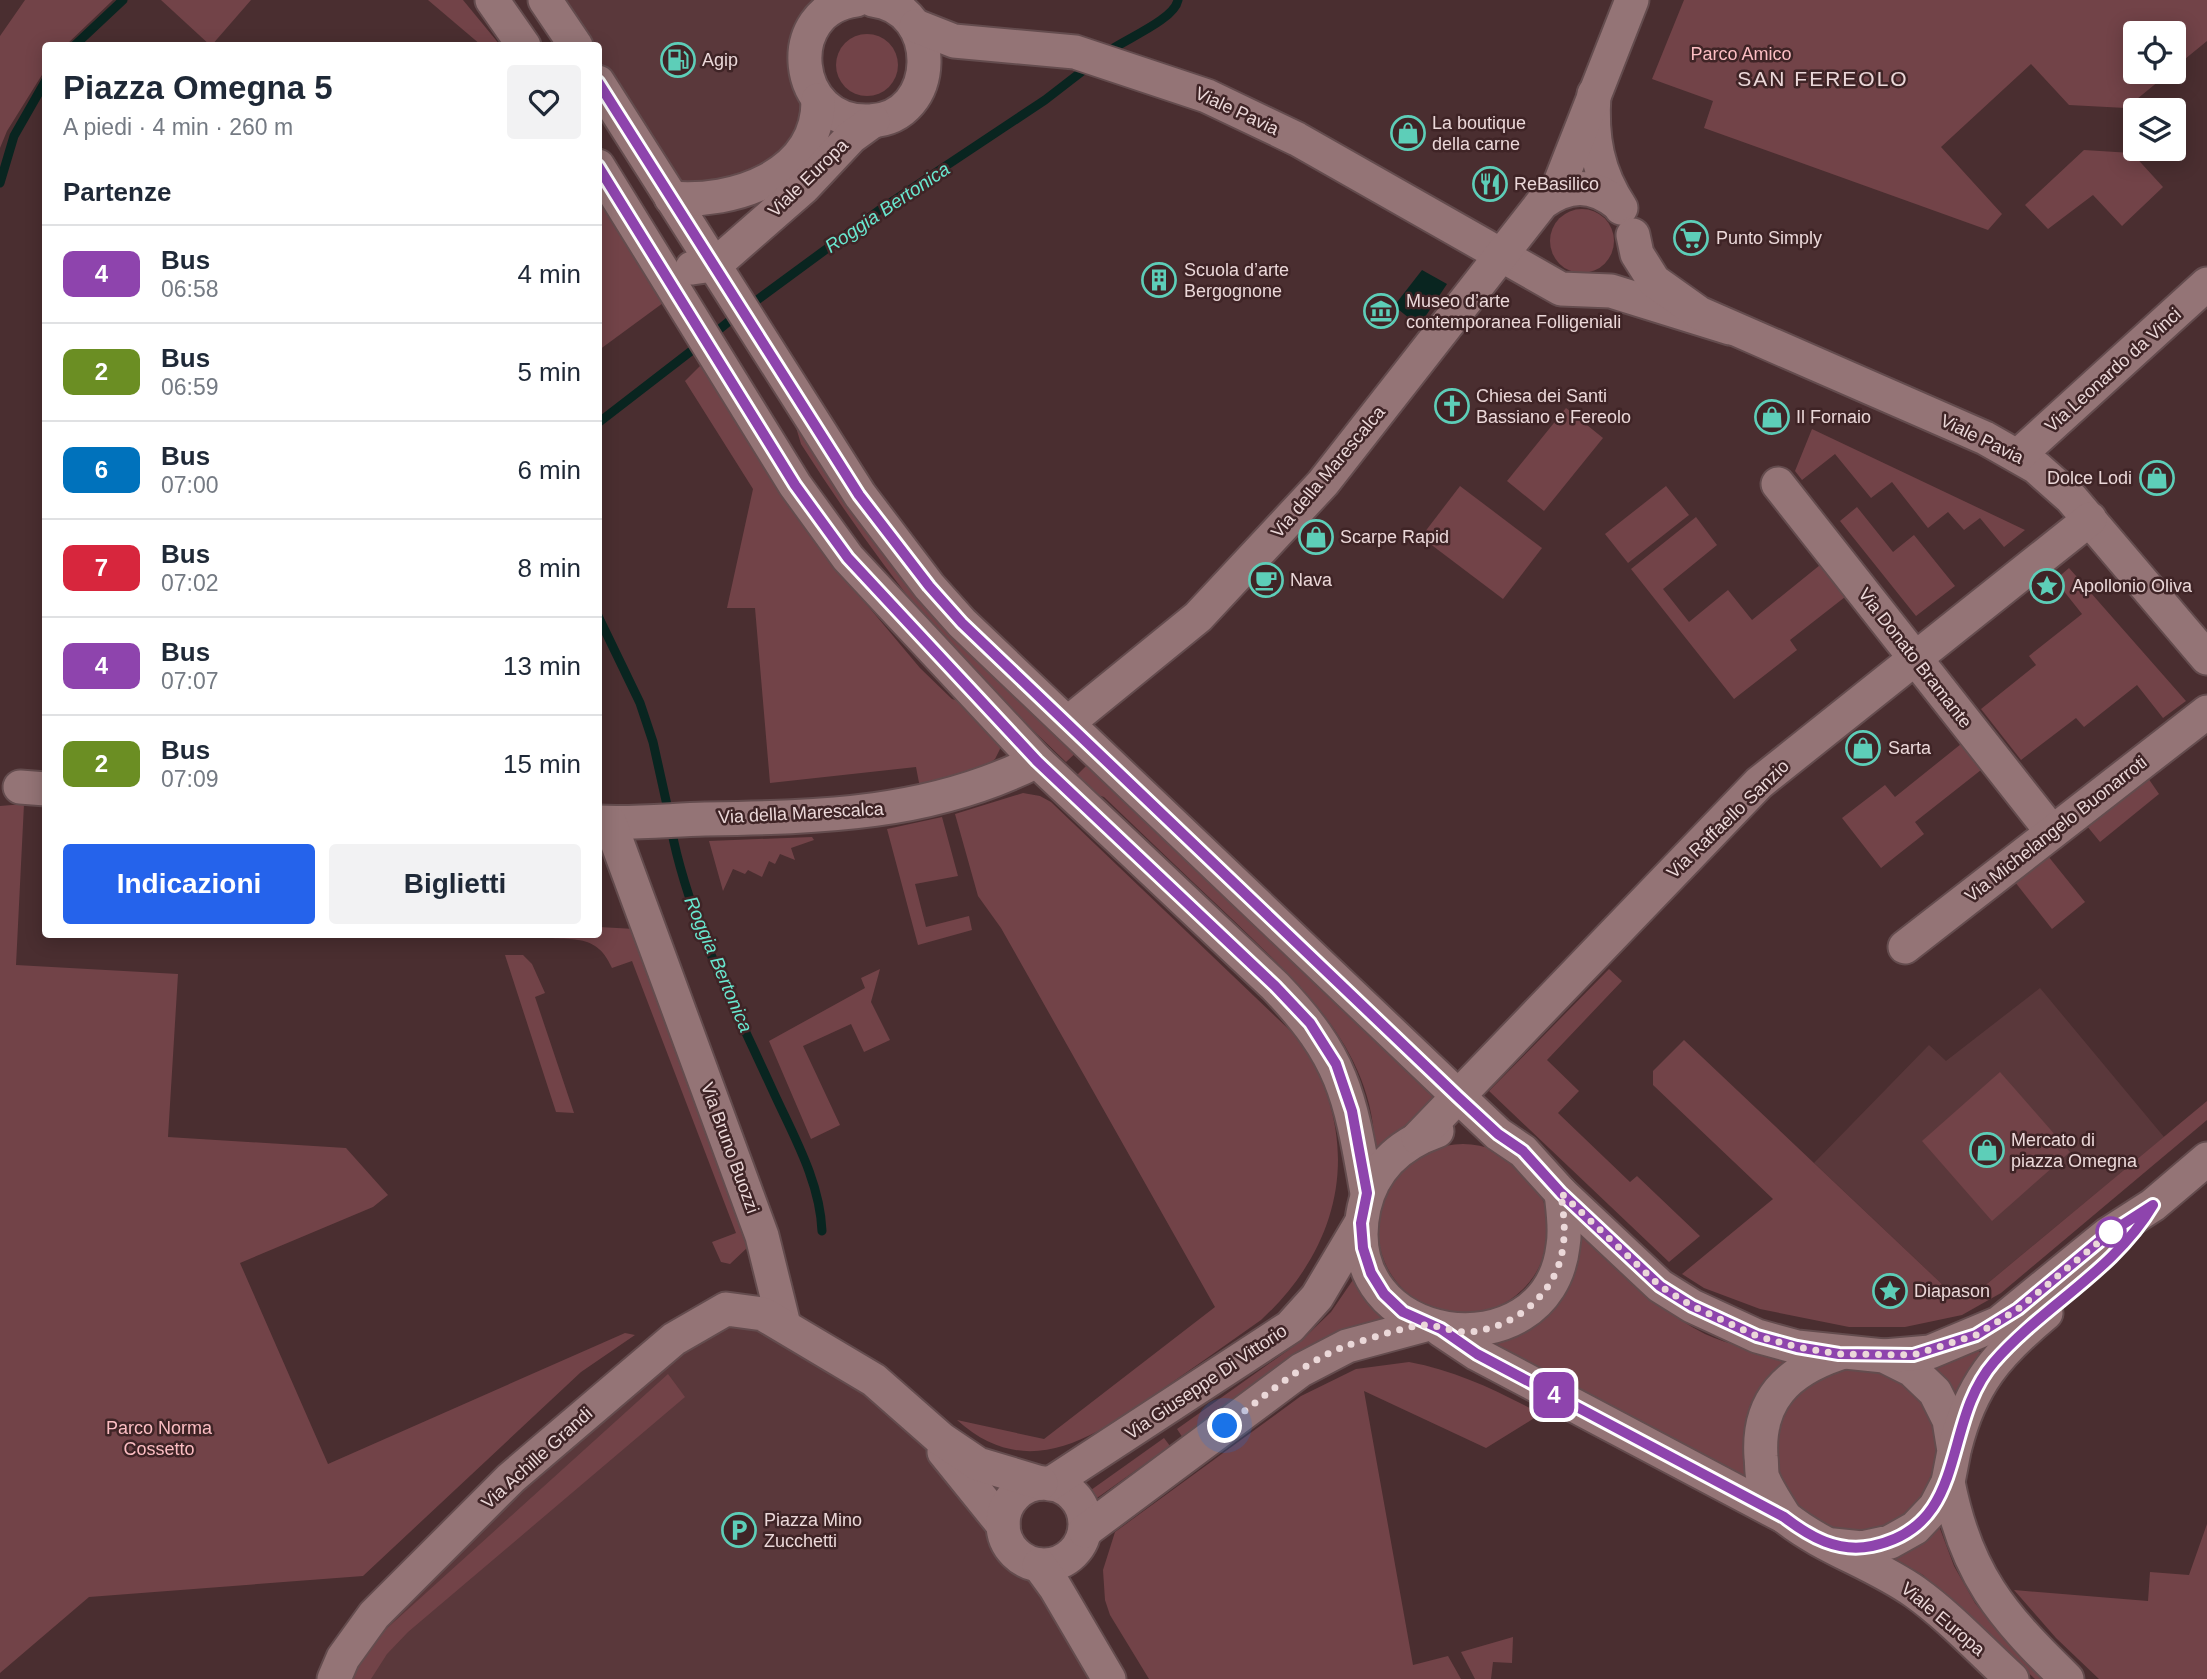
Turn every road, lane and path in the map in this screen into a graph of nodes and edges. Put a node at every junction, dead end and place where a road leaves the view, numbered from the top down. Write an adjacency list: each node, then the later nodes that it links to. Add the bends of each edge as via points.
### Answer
1 (492, 0): 7 (street)
2 (545, 0): 8 (street)
3 (856, 0): 13 (street, via 828,12 814,26 806,44 807,83)
4 (873, 0): 6 (street, Viale Pavia, via 893,6)
5 (1632, 0): 12 (street)
6 (916, 26): 9 (street, Viale Pavia, via 954,41); 10 (street, via 926,66)
7 (521, 42)
8 (573, 42)
9 (1017, 46): 10 (street, Viale Pavia, via 961,58); 20 (street, Viale Pavia, via 1076,52 1114,63 1251,115)
10 (921, 86): 14 (street, Viale Europa, via 893,115)
11 (602, 88): 18 (street, Viale Europa)
12 (1594, 94): 17 (street); 19 (street, via 1595,147 1602,176)
13 (818, 100): 14 (street, via 833,113); 18 (street, via 807,142 778,175 747,190 706,200)
14 (873, 121): 24 (street, Viale Europa)
15 (602, 153): 24 (street, via 683,264 692,268)
16 (602, 173): 36 (street, Viale Europa, via 795,485 848,558)
17 (1556, 193): 19 (street, via 1588,188 1605,193); 21 (street)
18 (671, 198): 24 (street, Viale Europa)
19 (1618, 204): 22 (street)
20 (1440, 219): 21 (street, Viale Pavia, via 1493,232 1517,230); 23 (street, Viale Pavia)
21 (1529, 221): 23 (street, Via della Marescalca); 25 (street, via 1529,251)
22 (1633, 235): 27 (street, via 1623,269 1612,282); 28 (street, Viale Pavia, via 1637,254 1654,281 1691,308)
23 (1501, 255): 25 (street, Viale Pavia); 35 (street, Via della Marescalca, via 1323,483 1198,617)
24 (713, 265): 35 (street, Viale Europa, via 859,495 906,558 962,623)
25 (1546, 279): 27 (street, Viale Pavia, via 1562,289)
26 (2207, 284): 29 (street, Via Leonardo da Vinci)
27 (1596, 290): 28 (street, Viale Pavia)
28 (1730, 328): 29 (street, Viale Pavia)
29 (2019, 455): 31 (street, Viale Pavia, via 2053,480)
30 (1778, 484): 32 (street, Via Donato Bramante)
31 (2090, 519): 32 (street, Via Raffaello Sanzio); 33 (street, Viale Pavia)
32 (1915, 658): 38 (street, Via Donato Bramante); 40 (street, Via Raffaello Sanzio, via 1759,783)
33 (2207, 658)
34 (2207, 712): 38 (street, Via Michelangelo Buonarroti)
35 (1069, 722): 40 (street, Viale Europa)
36 (1037, 761): 37 (street, Via della Marescalca, via 979,788 863,813); 46 (street, Viale Europa, via 1310,1023 1346,1087)
37 (604, 822): 47 (street, Via Bruno Buozzi, via 762,1236)
38 (2052, 832): 39 (street, Via Michelangelo Buonarroti)
39 (1905, 947)
40 (1458, 1097): 41 (street, Viale Europa); 42 (street, Via Raffaello Sanzio)
41 (1498, 1134): 42 (street, Viale Europa, via 1458,1128); 44 (street, Viale Europa, via 1523,1151)
42 (1418, 1138): 46 (street, Viale Europa, via 1396,1152 1379,1171)
43 (2207, 1159): 45 (street)
44 (1561, 1193): 48 (street, via 1563,1249 1555,1275 1540,1297 1519,1315 1494,1327 1468,1332); 49 (street, Viale Europa, via 1660,1286 1692,1306 1757,1336)
45 (2153, 1205): 50 (street, via 2108,1234 1999,1323 1930,1352); 52 (street, via 2137,1232 2114,1256 2021,1334 1988,1369 1966,1407)
46 (1364, 1208): 48 (street, Viale Europa, via 1363,1248 1371,1273 1403,1312); 53 (street, Via Giuseppe Di Vittorio, via 1317,1297 1290,1327)
47 (784, 1325): 51 (street, via 874,1380); 60 (street, Via Achille Grandi, via 763,1314 726,1309 674,1339 511,1478 373,1615)
48 (1433, 1327): 54 (street, Viale Europa); 56 (street, via 1347,1346 1301,1370)
49 (1839, 1354): 50 (street, Viale Europa); 54 (street, Viale Europa, via 1810,1363 1786,1381 1769,1405 1759,1433 1763,1478)
50 (1884, 1356): 52 (street, Viale Europa, via 1912,1370 1935,1392 1949,1420)
51 (916, 1418): 53 (street, via 978,1464); 55 (street)
52 (1951, 1466): 57 (street, Viale Europa, via 1935,1507 1915,1528 1890,1542 1862,1548); 63 (street, Viale Europa, via 1957,1525 1973,1566 1989,1594)
53 (1046, 1484): 55 (street, via 1026,1488 1013,1497); 56 (street, via 1064,1489 1076,1499 1084,1515)
54 (1784, 1517): 57 (street, Viale Europa, via 1807,1535)
55 (1003, 1525): 58 (street, via 1016,1554)
56 (1080, 1541): 58 (street, via 1062,1561); 59 (street, via 1078,1613)
57 (1833, 1545): 62 (street, Viale Europa, via 1915,1592)
58 (1039, 1565): 59 (street)
59 (1090, 1648): 61 (street)
60 (334, 1679)
61 (1109, 1679)
62 (2012, 1679)
63 (2067, 1679)

